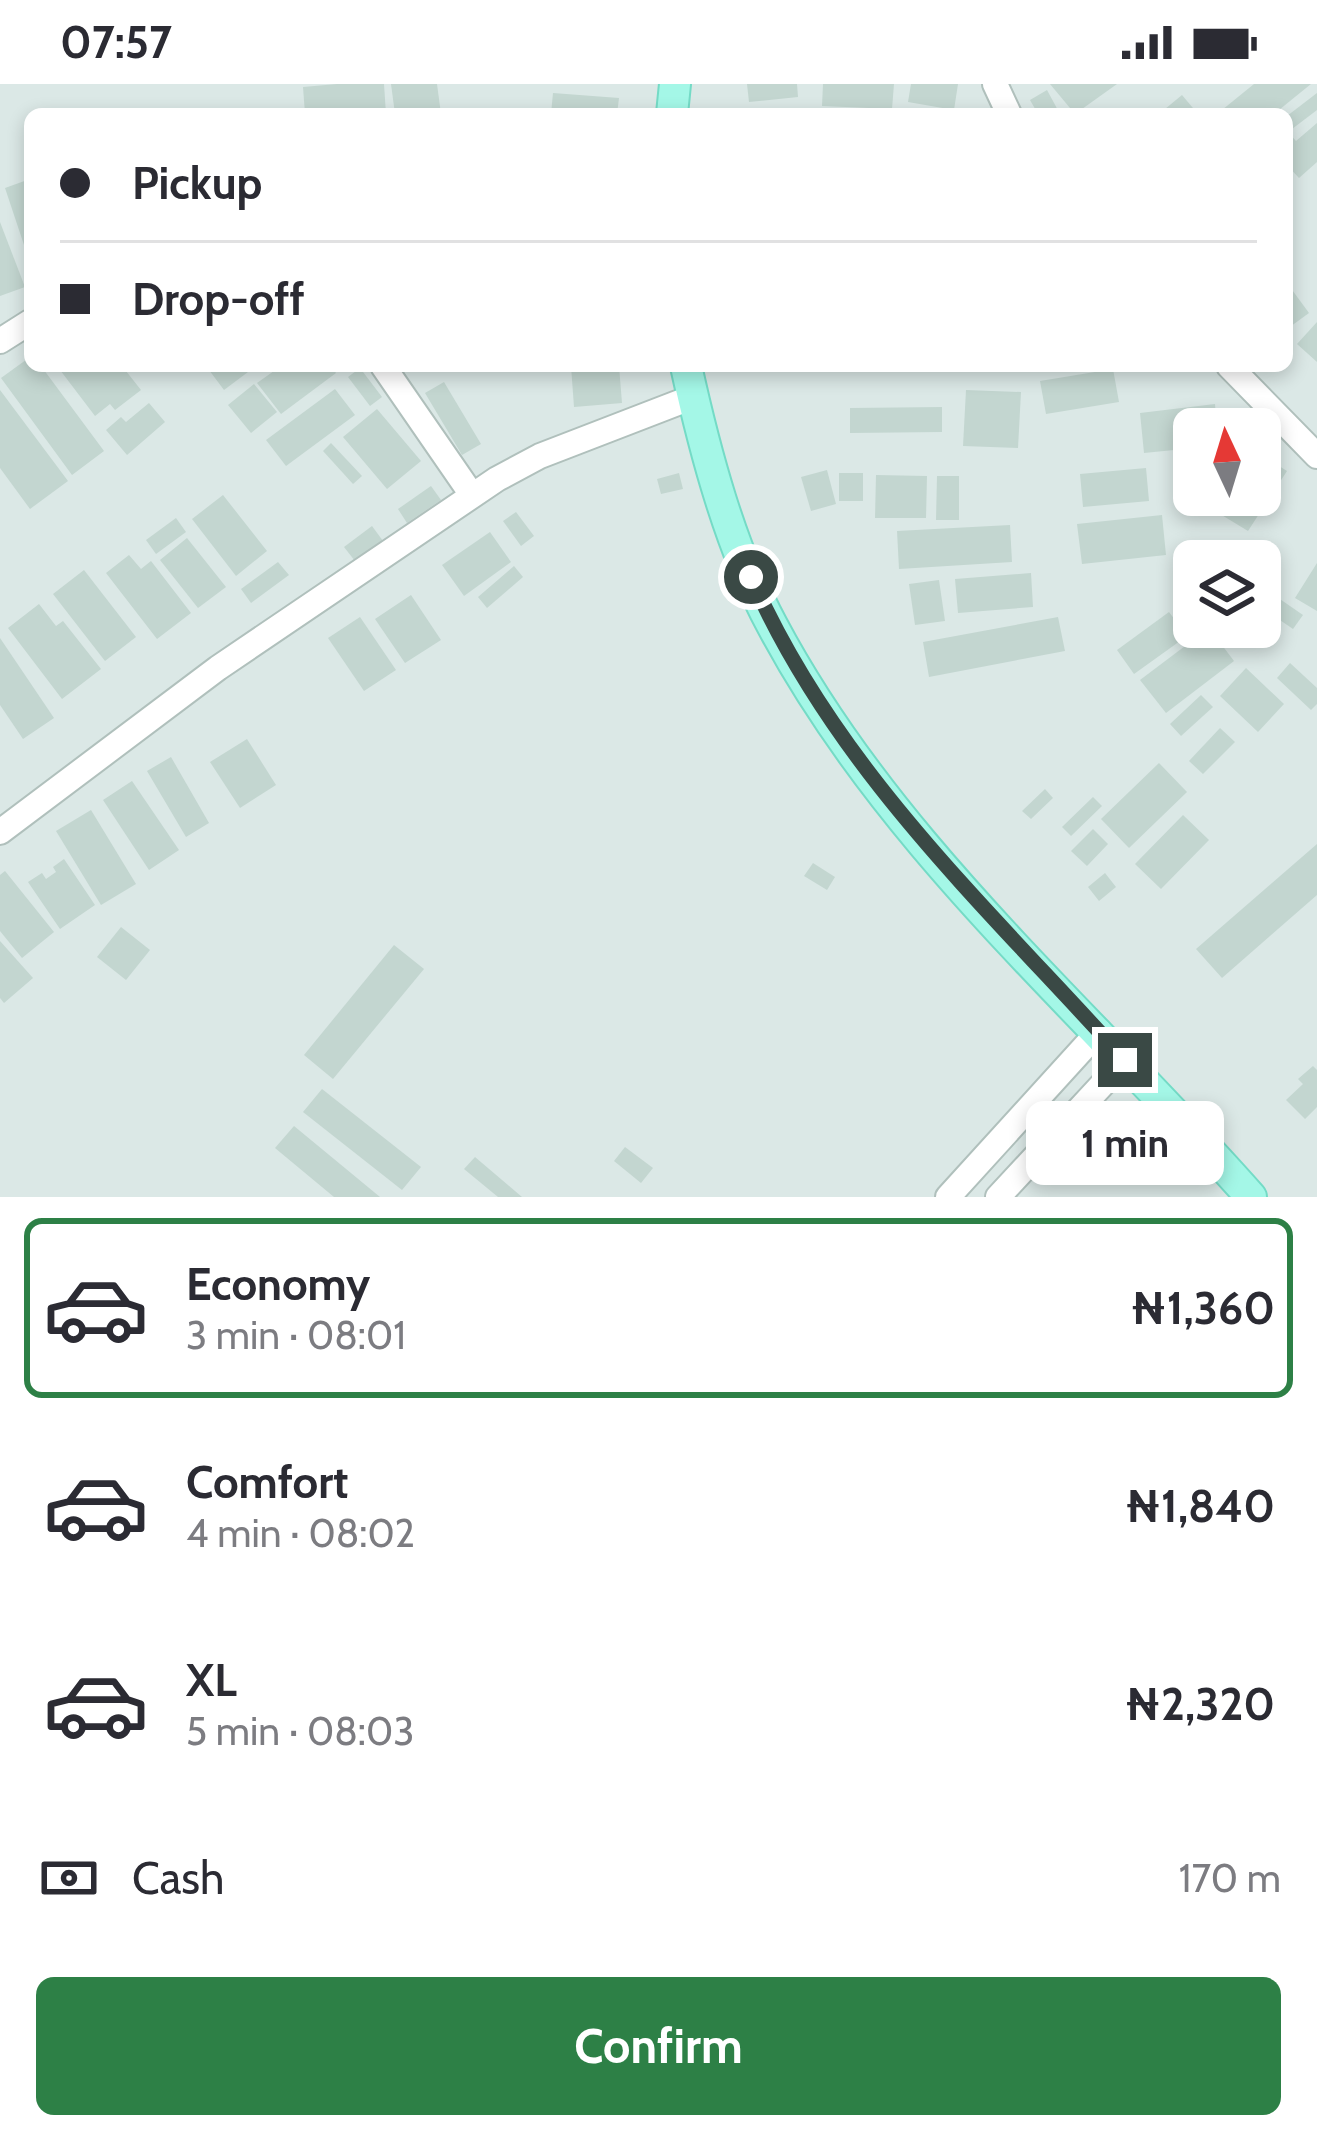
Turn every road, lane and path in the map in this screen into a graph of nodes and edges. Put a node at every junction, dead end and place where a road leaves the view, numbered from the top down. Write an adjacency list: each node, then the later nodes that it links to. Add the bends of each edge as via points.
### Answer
1 (387, 372): 5 (street)
2 (1235, 372): 4 (street)
3 (689, 381): 5 (street); 7 (main road, via 751,577 832,724 914,832)
4 (1317, 456)
5 (472, 495): 6 (street, via 218,668)
6 (0, 832)
7 (1099, 1031): 8 (main road); 9 (street)
8 (1125, 1060): 10 (street); 11 (main road)
9 (948, 1197)
10 (998, 1197)
11 (1251, 1197)

